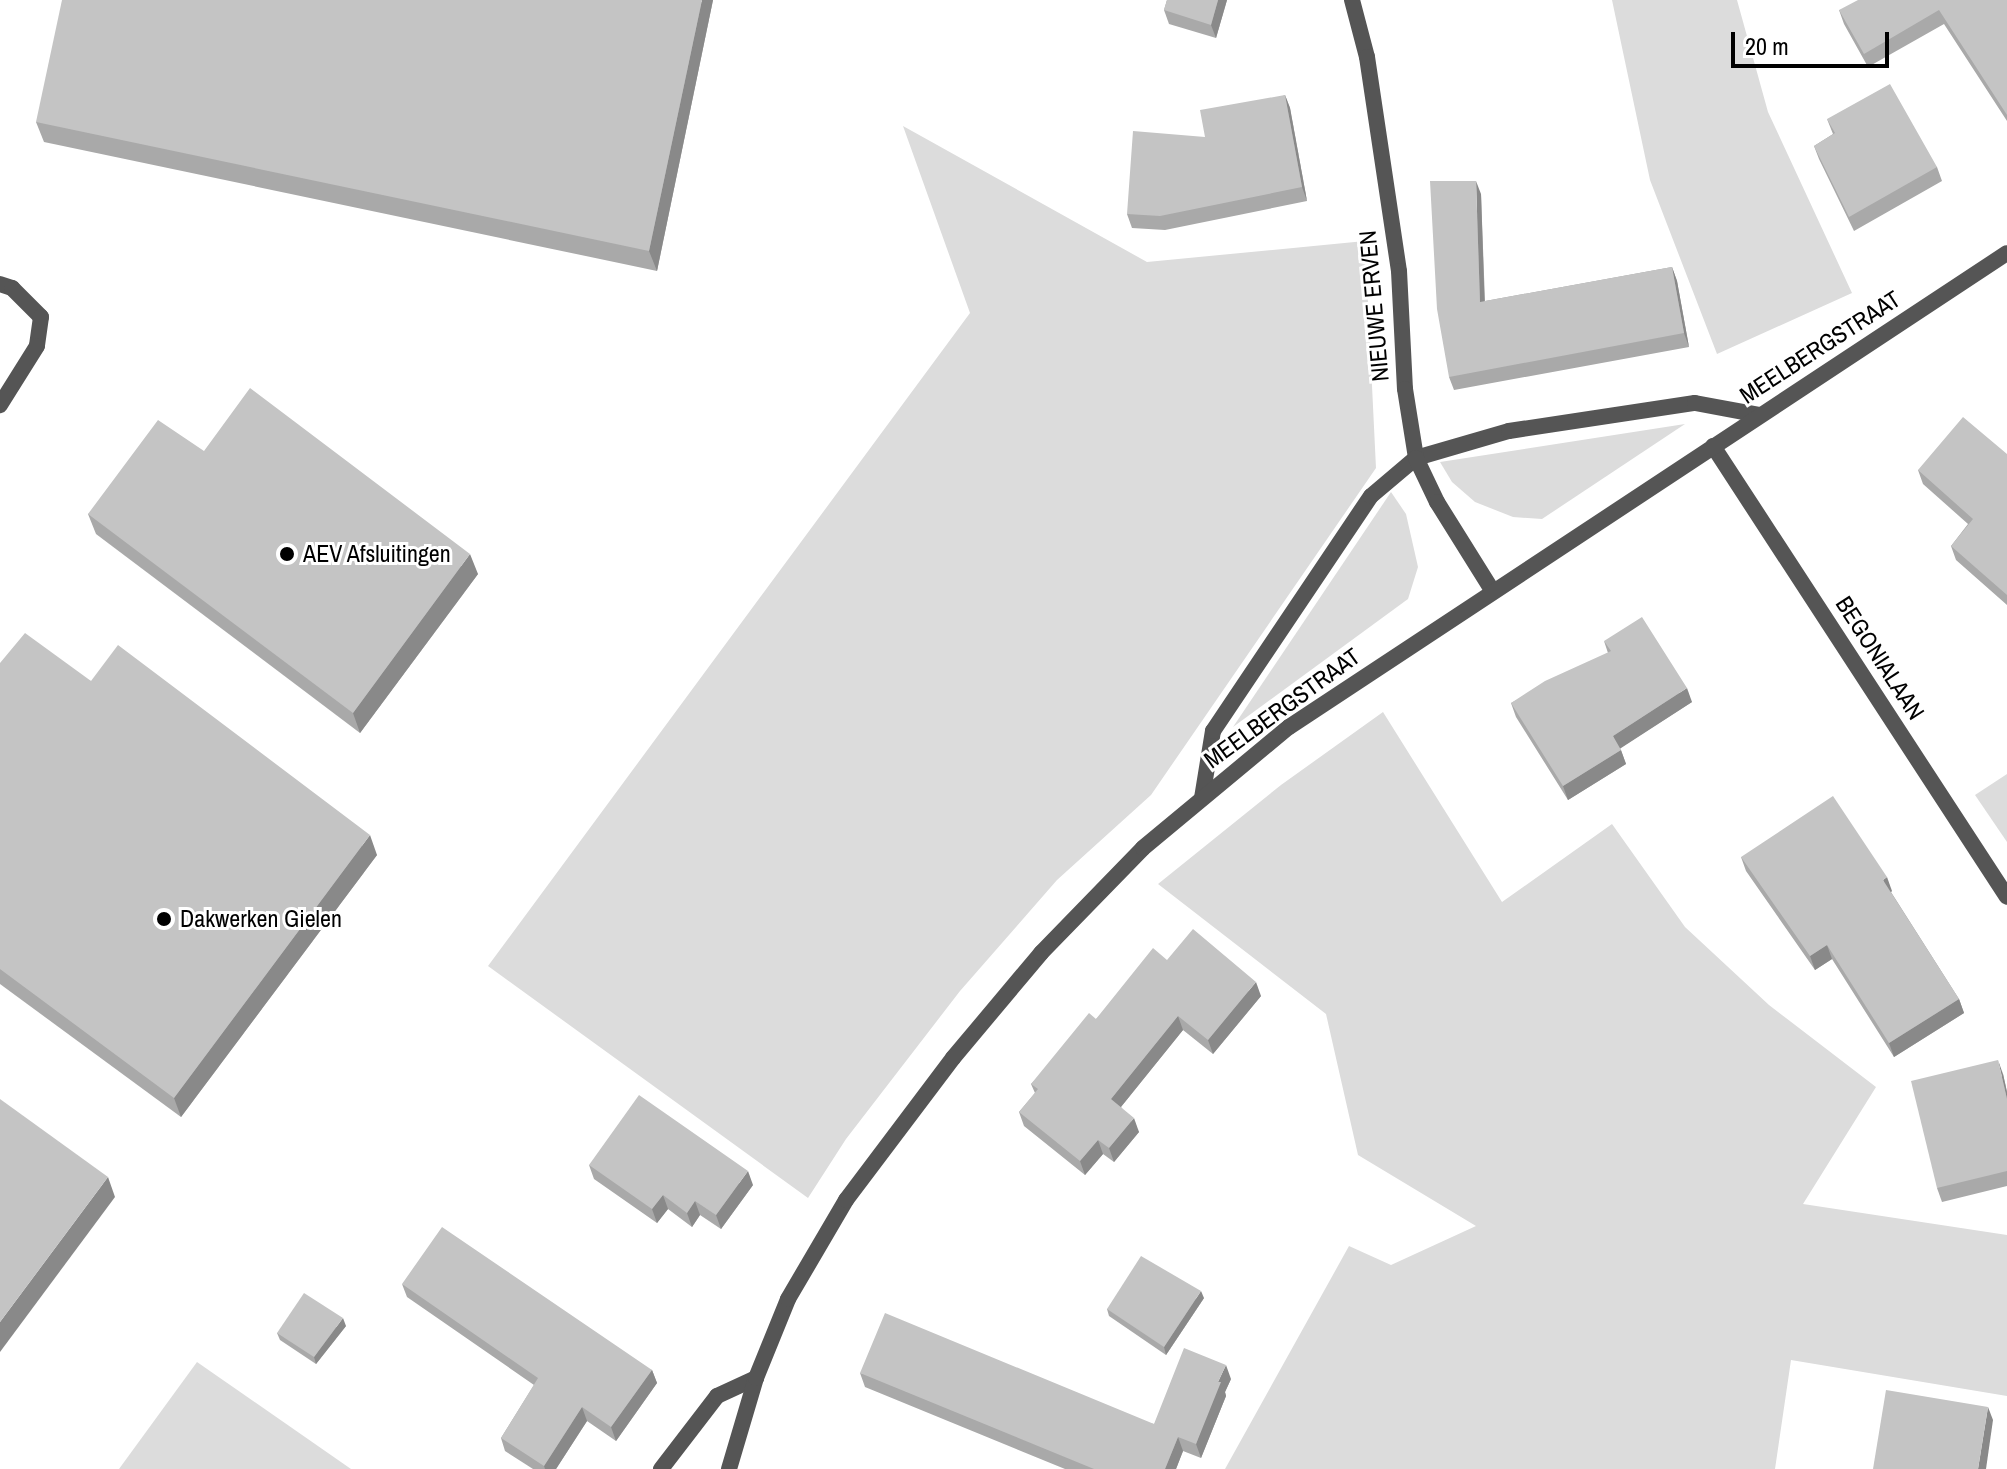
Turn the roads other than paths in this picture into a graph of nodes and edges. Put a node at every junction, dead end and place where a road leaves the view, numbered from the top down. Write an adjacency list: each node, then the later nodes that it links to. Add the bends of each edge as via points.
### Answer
1 (1352, 0): 7 (street, NIEUWE ERVEN, via 1367,57 1399,271 1405,389)
2 (2007, 253): 5 (street, MEELBERGSTRAAT)
3 (0, 284): 4 (street, via 12,288 41,317 37,346)
4 (0, 405)
5 (1759, 415): 6 (street, MEELBERGSTRAAT); 7 (street, via 1695,403 1509,431)
6 (1713, 446): 8 (street, MEELBERGSTRAAT); 10 (street, BEGONIALAAN)
7 (1416, 458): 8 (street, NIEUWE ERVEN); 9 (street, via 1371,496 1213,731)
8 (1492, 590): 9 (street, MEELBERGSTRAAT, via 1289,727)
9 (1202, 798): 11 (street, MEELBERGSTRAAT, via 1143,848 1041,953 953,1058 846,1200 788,1299)
10 (2007, 897)
11 (756, 1378): 12 (street, via 717,1396); 13 (street, MEELBERGSTRAAT)
12 (661, 1469)
13 (729, 1469)

